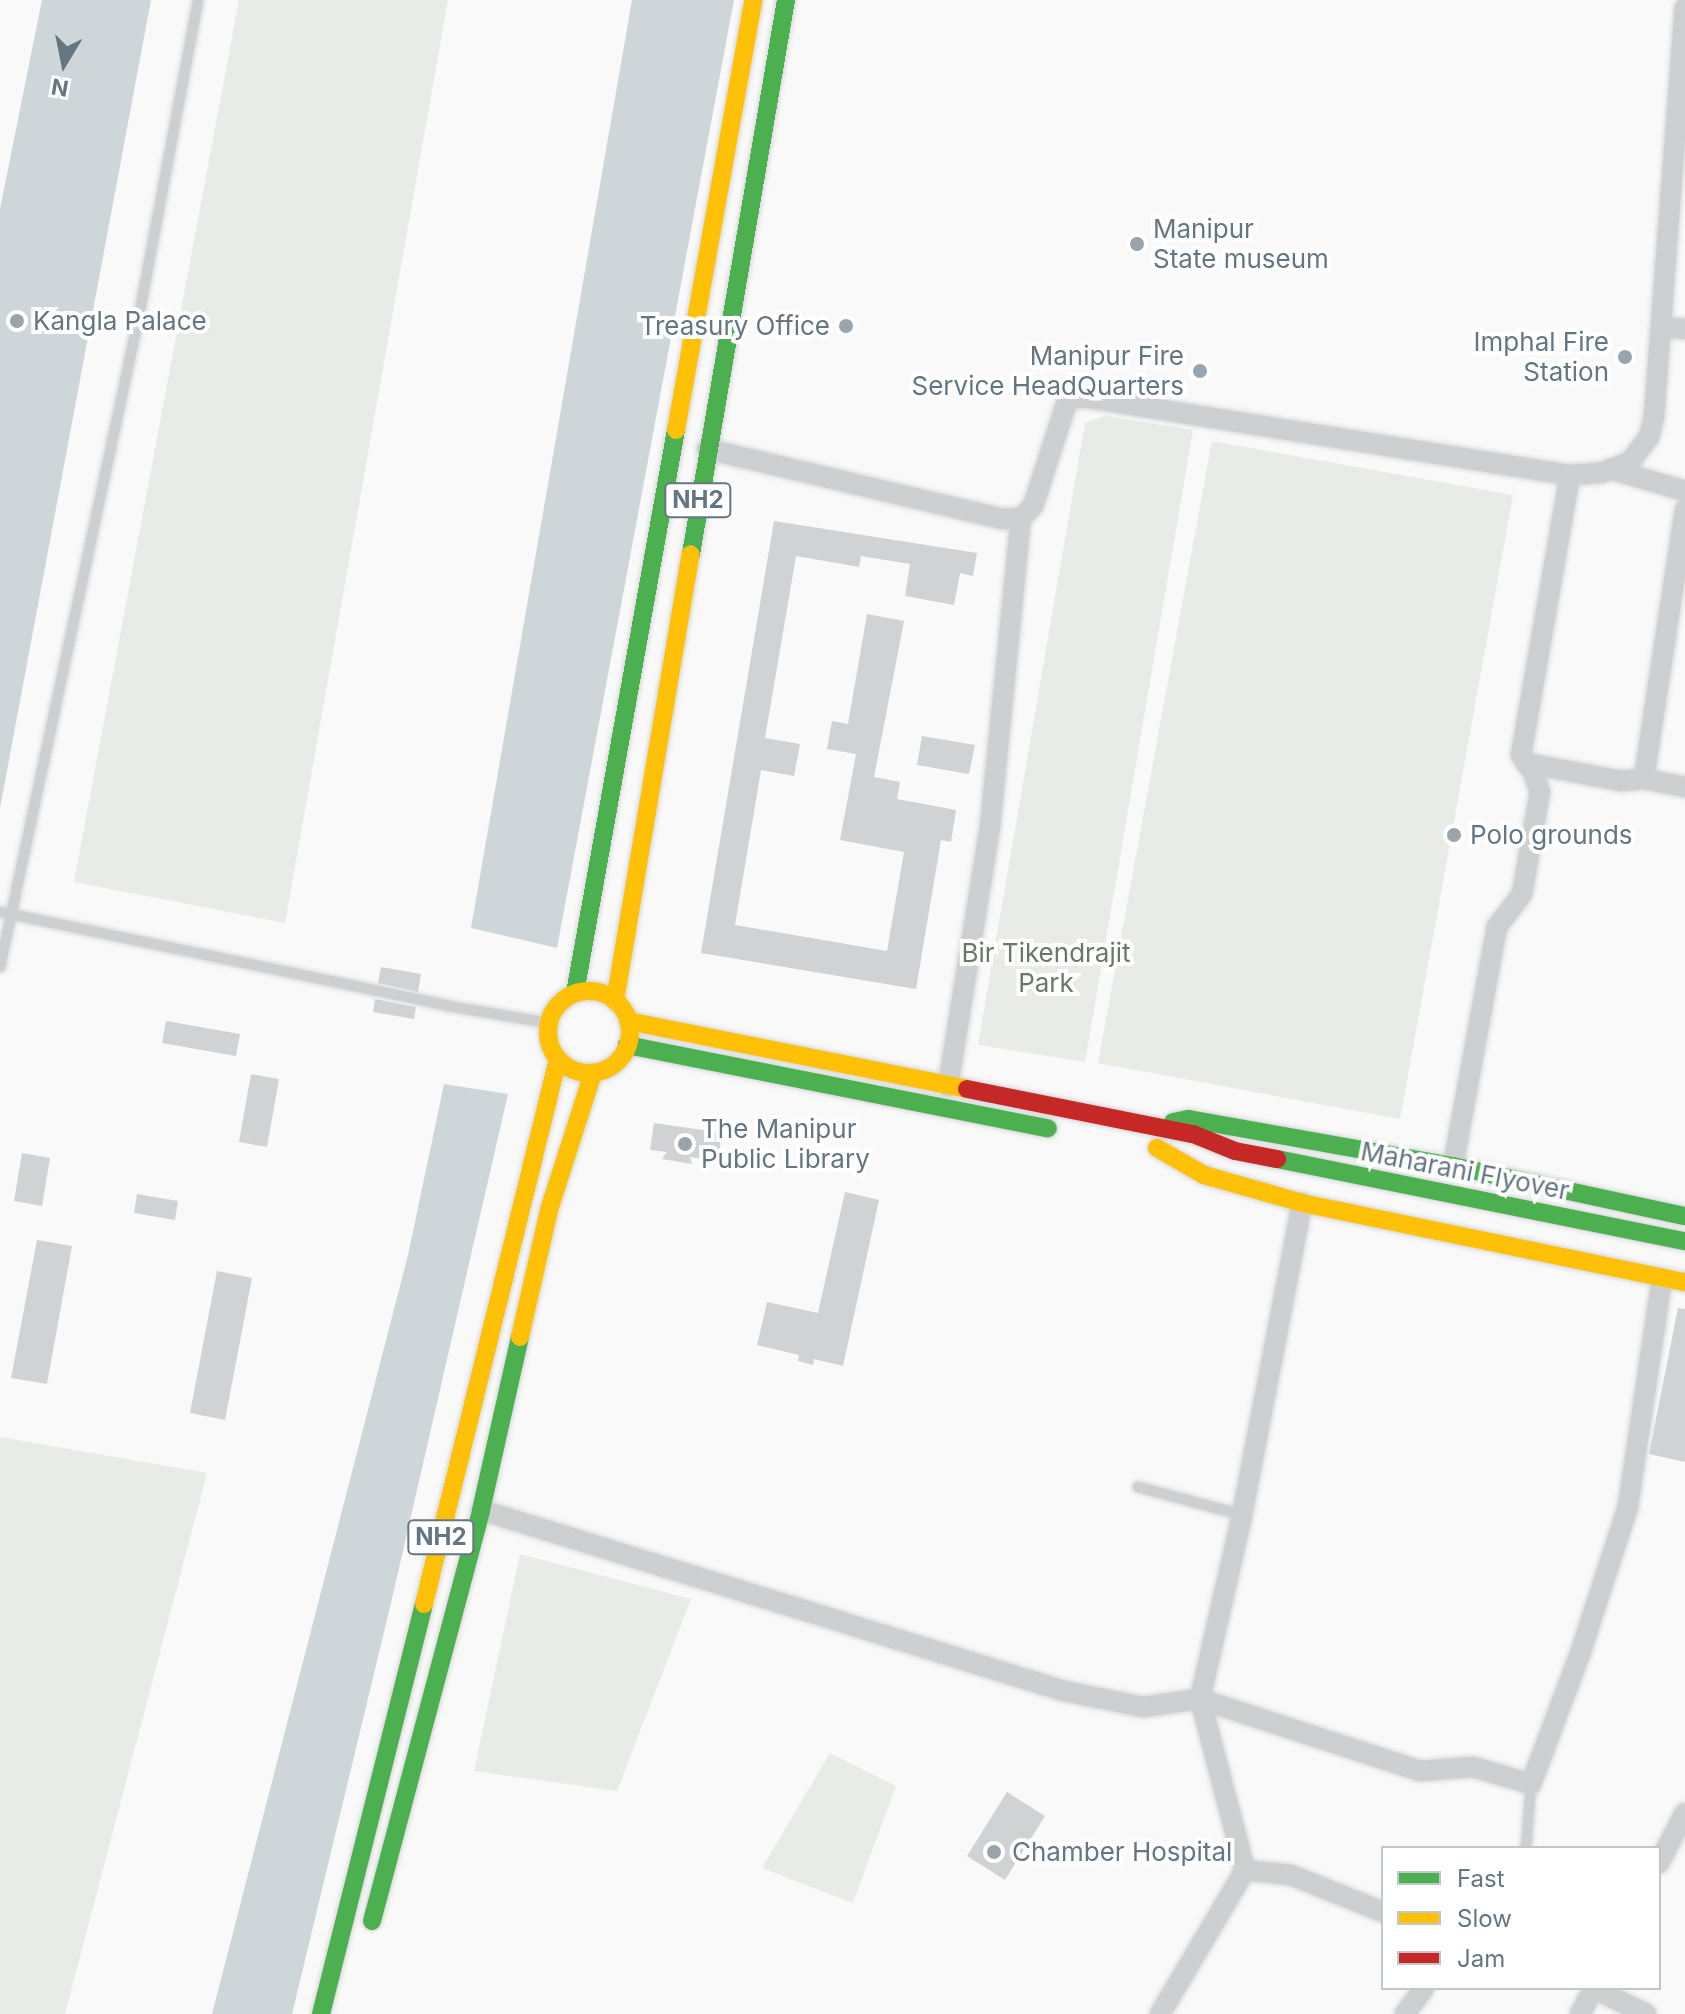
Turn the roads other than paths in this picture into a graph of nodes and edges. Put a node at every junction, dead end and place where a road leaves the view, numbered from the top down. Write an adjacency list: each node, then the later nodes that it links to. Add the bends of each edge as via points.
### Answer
1 (198, 0): 16 (lane, via 139,316)
2 (753, 0): 18 (main road, NH2)
3 (786, 0): 7 (main road, NH2)
4 (1685, 8): 5 (street)
5 (1661, 327): 6 (street); 8 (street, via 1649,437 1630,462)
6 (1685, 329)
7 (707, 449): 12 (street, via 1002,519); 19 (main road, NH2)
8 (1610, 469): 9 (street); 10 (street)
9 (1570, 475): 12 (street, via 1068,398 1033,506); 13 (street, via 1521,755)
10 (1685, 491)
11 (1685, 510): 14 (street)
12 (1021, 518): 27 (street, via 990,827)
13 (1526, 763): 14 (street, via 1621,781); 31 (street, via 1540,792 1522,894 1497,927)
14 (1644, 779): 15 (street)
15 (1685, 787)
16 (5, 913): 17 (lane); 21 (lane)
17 (0, 967)
18 (575, 993): 19 (main road, via 603,993); 21 (main road, via 563,1000)
19 (615, 1001): 20 (main road)
20 (628, 1021): 22 (main road); 23 (main road, Maharani Flyover)
21 (548, 1023): 24 (main road, NH2)
22 (627, 1045): 25 (main road, via 614,1064); 26 (main road)
23 (808, 1057): 26 (main road); 27 (main road, Maharani Flyover)
24 (558, 1059): 25 (main road); 51 (main road, NH2)
25 (593, 1073): 38 (main road, NH2, via 549,1210)
26 (803, 1081): 29 (main road)
27 (948, 1086): 28 (main road, Maharani Flyover)
28 (1153, 1126): 30 (main road, Maharani Flyover); 31 (main road, via 1189,1119)
29 (1066, 1132)
30 (1223, 1149): 32 (main road, Maharani Flyover, via 1149,1147 1204,1175); 34 (main road, Maharani Flyover)
31 (1453, 1166): 33 (main road)
32 (1302, 1203): 35 (main road); 39 (street)
33 (1685, 1216)
34 (1685, 1241)
35 (1662, 1279): 36 (main road); 41 (street, via 1628,1506)
36 (1685, 1282)
37 (1138, 1487): 39 (lane)
38 (481, 1510): 40 (street, via 1064,1691 1143,1707); 47 (main road, NH2)
39 (1242, 1515): 40 (street)
40 (1200, 1699): 41 (street, via 1420,1771 1473,1767); 45 (street)
41 (1531, 1784): 43 (lane)
42 (1685, 1813): 44 (street)
43 (1526, 1846)
44 (1661, 1859)
45 (1245, 1870): 46 (street, via 1291,1875); 52 (street)
46 (1381, 1911)
47 (367, 1941)
48 (1423, 1990): 53 (street)
49 (1592, 1990): 54 (street)
50 (1597, 1990): 55 (street)
51 (321, 2014)
52 (1160, 2014)
53 (1405, 2014)
54 (1580, 2014)
55 (1646, 2014)

